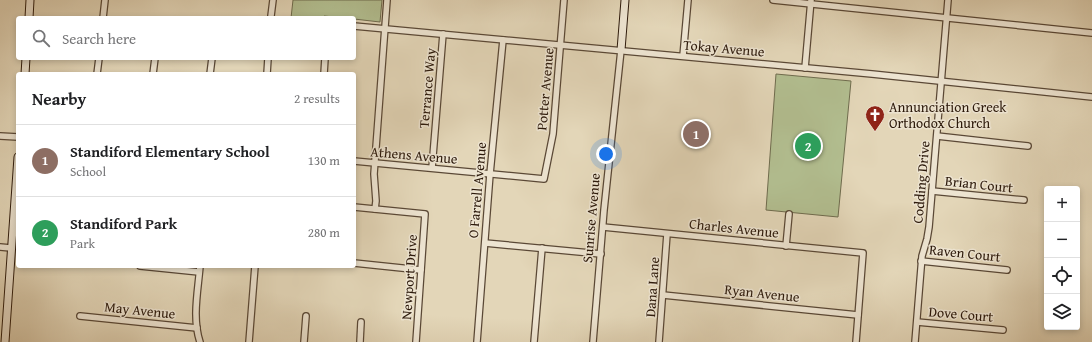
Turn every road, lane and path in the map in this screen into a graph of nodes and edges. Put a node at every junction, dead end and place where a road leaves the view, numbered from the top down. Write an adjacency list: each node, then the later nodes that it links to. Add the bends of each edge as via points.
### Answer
1 (30, 0): 11 (main road)
2 (104, 0): 12 (street)
3 (273, 0): 13 (street)
4 (387, 0): 16 (street)
5 (564, 0): 20 (street, Potter Avenue)
6 (625, 0): 21 (main road, Sunrise Avenue)
7 (688, 0): 22 (street)
8 (773, 0): 10 (street)
9 (948, 0): 14 (street, Codding Drive)
10 (810, 2): 14 (street); 29 (street)
11 (29, 16)
12 (103, 16)
13 (271, 16)
14 (946, 18): 17 (street); 36 (street, Codding Drive)
15 (356, 26): 16 (street, Tokay Avenue)
16 (385, 29): 18 (street, Tokay Avenue); 43 (street)
17 (1092, 33)
18 (443, 34): 19 (street, Tokay Avenue); 44 (street, Terrance Way)
19 (503, 40): 20 (street, Tokay Avenue); 45 (street, O Farrell Avenue)
20 (561, 45): 21 (street, Tokay Avenue); 46 (street, Potter Avenue, via 553,134)
21 (621, 50): 22 (street, Tokay Avenue); 53 (street, Sunrise Avenue)
22 (683, 56): 29 (street, Tokay Avenue)
23 (26, 60): 30 (main road)
24 (99, 60): 31 (street)
25 (155, 60): 32 (street)
26 (212, 60): 33 (street)
27 (268, 60): 34 (street)
28 (325, 60): 35 (street)
29 (806, 68): 36 (street, Tokay Avenue)
30 (24, 72)
31 (97, 72)
32 (154, 72)
33 (210, 72)
34 (267, 72)
35 (324, 72)
36 (942, 81): 37 (street, Tokay Avenue); 39 (street, Codding Drive)
37 (1092, 97)
38 (0, 136): 40 (street)
39 (937, 136): 41 (street); 48 (street, Codding Drive)
40 (16, 137)
41 (1028, 146)
42 (356, 161): 43 (street, Athens Avenue)
43 (375, 163): 44 (street, Athens Avenue); 51 (street)
44 (432, 168): 45 (street, Athens Avenue)
45 (490, 174): 46 (street, Athens Avenue); 55 (street, O Farrell Avenue)
46 (544, 179)
47 (16, 183): 58 (main road)
48 (932, 191): 49 (street, Brian Court); 61 (street, Codding Drive, via 927,239)
49 (1024, 200)
50 (356, 207): 51 (street)
51 (376, 209): 66 (street, Newport Drive, via 425,214)
52 (789, 214): 56 (street)
53 (603, 227): 54 (street, Charles Avenue); 60 (street, Sunrise Avenue)
54 (668, 234): 56 (street, Charles Avenue); 68 (street, Dana Lane)
55 (485, 243): 59 (street); 82 (street, O Farrell Avenue)
56 (786, 246): 69 (street, Charles Avenue, via 863,253)
57 (0, 247): 58 (street)
58 (11, 248): 76 (main road)
59 (542, 248): 60 (street); 83 (street)
60 (601, 254): 84 (street, Sunrise Avenue)
61 (921, 261): 67 (street, Raven Court); 73 (street, Codding Drive)
62 (356, 263): 66 (street)
63 (179, 268): 65 (street)
64 (255, 268): 78 (street)
65 (199, 269): 74 (street)
66 (421, 270): 81 (street, Newport Drive)
67 (1007, 270)
68 (663, 295): 69 (street, Ryan Avenue); 85 (street, Dana Lane)
69 (858, 315): 86 (street)
70 (80, 316): 74 (street, May Avenue)
71 (306, 316): 79 (street)
72 (362, 322): 80 (street)
73 (916, 322): 75 (street, Dove Court); 87 (street, Codding Drive)
74 (197, 328): 77 (street)
75 (1003, 330)
76 (4, 342)
77 (200, 342)
78 (249, 342)
79 (304, 342)
80 (360, 342)
81 (416, 342)
82 (477, 342)
83 (534, 342)
84 (593, 342)
85 (659, 342)
86 (856, 342)
87 (915, 342)

